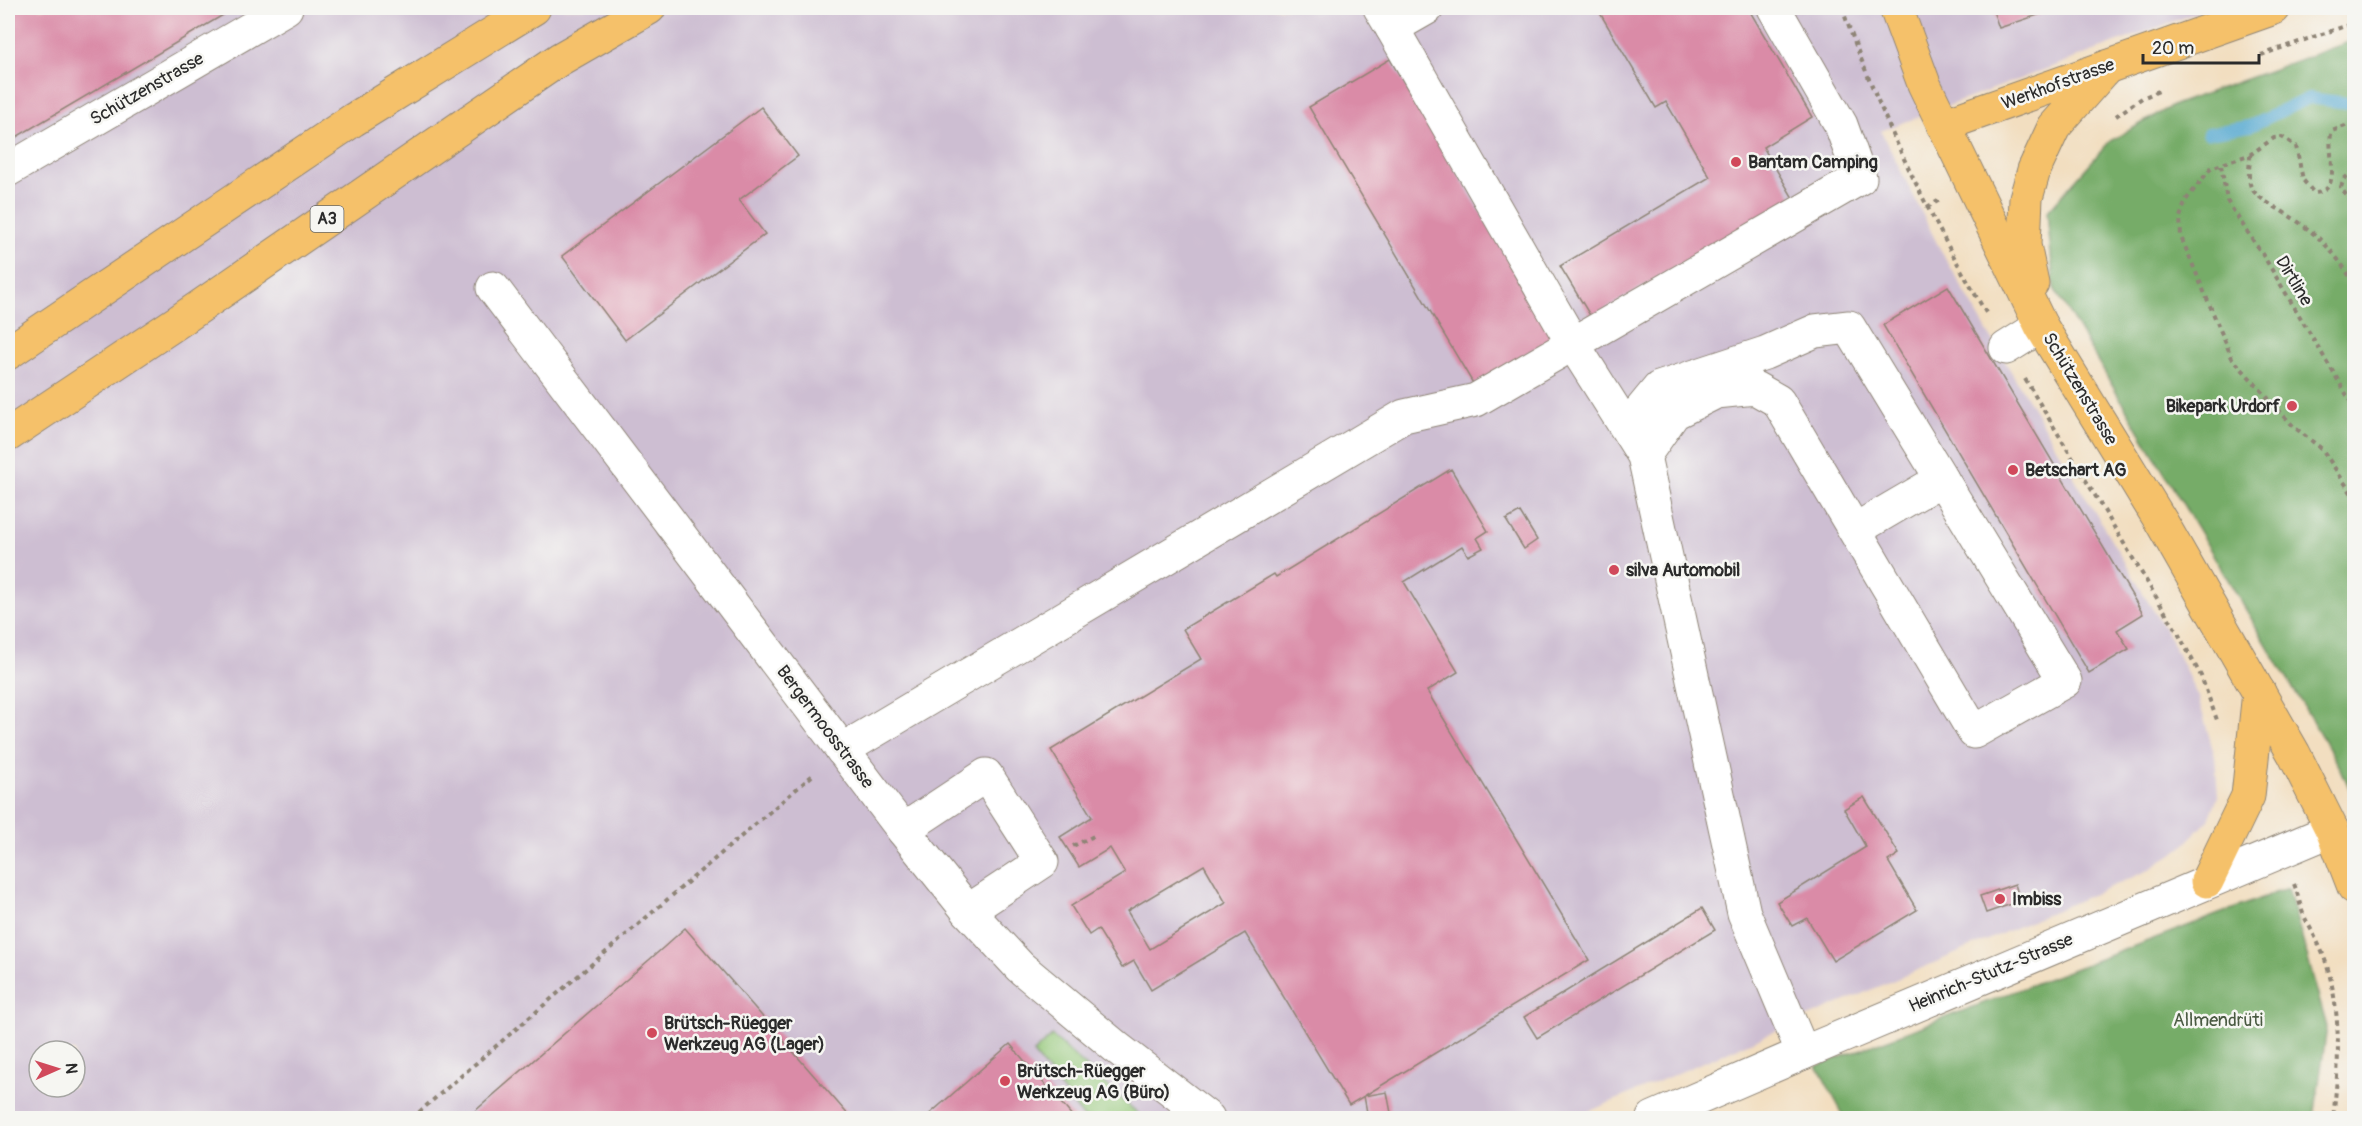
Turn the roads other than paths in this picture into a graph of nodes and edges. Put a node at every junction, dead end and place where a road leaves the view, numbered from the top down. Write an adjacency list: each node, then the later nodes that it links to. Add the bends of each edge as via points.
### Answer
1 (286, 8): 11 (street, Schützenstrasse)
2 (534, 8): 16 (main road, via 353,120)
3 (649, 8): 17 (main road, A3, via 560,59)
4 (1427, 8): 8 (street)
5 (1774, 8): 14 (street, via 1841,126 1860,178)
6 (1896, 8): 10 (main road, Schützenstrasse)
7 (2274, 8): 9 (main road, Werkhofstrasse)
8 (1386, 18): 14 (street)
9 (2108, 66): 10 (main road, Werkhofstrasse); 13 (main road, via 2054,128 2026,198 2024,245)
10 (1943, 125): 13 (main road, Schützenstrasse)
11 (8, 170)
12 (493, 288): 22 (street, Bergermoosstrasse)
13 (2041, 326): 15 (street); 21 (main road, Schützenstrasse, via 2162,523)
14 (1573, 344): 18 (street); 22 (street, via 1476,400 1404,416)
15 (2006, 348)
16 (8, 353)
17 (8, 435)
18 (1644, 456): 19 (street, via 1636,416 1659,387 1766,353 1815,331 1849,327); 20 (street, via 1674,413 1716,392 1755,388 1778,400); 28 (street, via 1744,913)
19 (1942, 479): 20 (street); 20 (street, via 2065,681 1974,732)
20 (1855, 530)
21 (2259, 692): 24 (main road, Schützenstrasse); 25 (main road, via 2248,796)
22 (842, 750): 23 (street, Bergermoosstrasse)
23 (903, 830): 27 (street, Bergermoosstrasse); 27 (street, via 986,775 1042,862)
24 (2332, 830): 25 (street, Heinrich-Stutz-Strasse); 26 (main road, Schützenstrasse)
25 (2207, 881): 28 (street, Heinrich-Stutz-Strasse)
26 (2355, 887)
27 (968, 911): 29 (street, Bergermoosstrasse, via 1020,967)
28 (1803, 1053): 30 (street, Heinrich-Stutz-Strasse)
29 (1208, 1119)
30 (1653, 1119)

